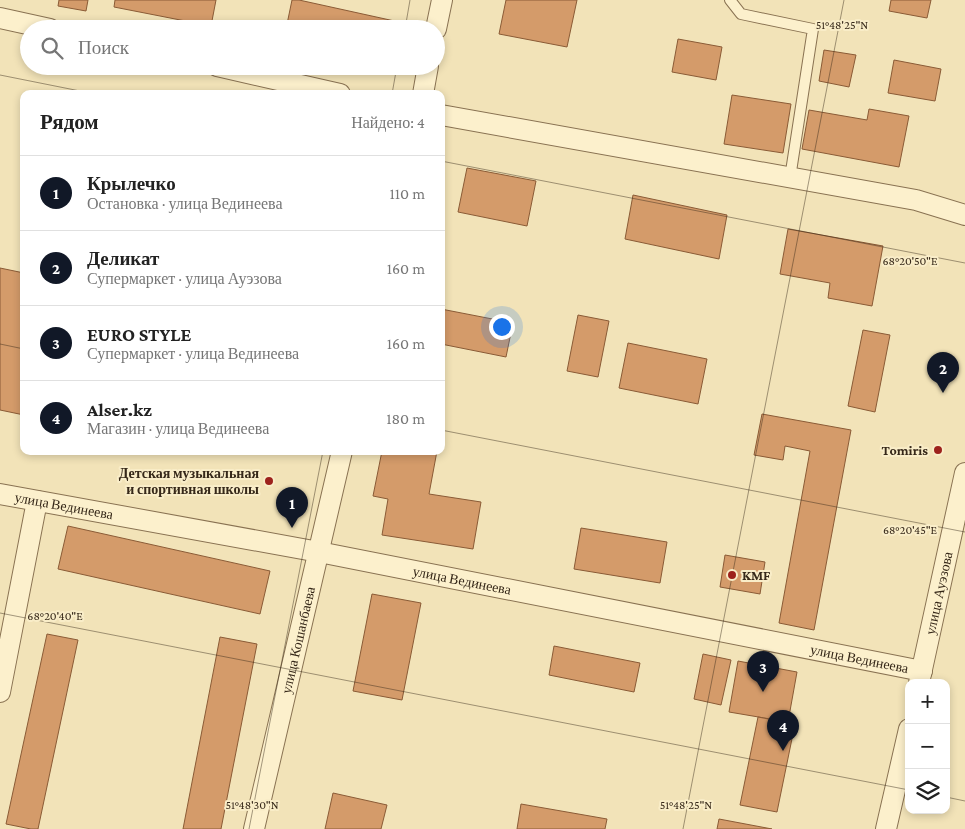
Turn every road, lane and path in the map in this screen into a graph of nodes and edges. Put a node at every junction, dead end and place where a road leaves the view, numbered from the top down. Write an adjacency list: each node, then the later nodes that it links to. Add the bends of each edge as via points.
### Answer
1 (442, 0): 4 (street)
2 (730, 0): 11 (lane, via 741,14 813,29)
3 (0, 18): 5 (street)
4 (438, 20)
5 (20, 22)
6 (257, 75): 8 (street)
7 (426, 75): 9 (street)
8 (322, 90)
9 (424, 90)
10 (445, 116): 11 (street)
11 (790, 178): 12 (street, via 916,200)
12 (965, 215)
13 (341, 455): 17 (street, улица Кошанбаева)
14 (965, 473): 18 (street, улица Ауэзова)
15 (0, 494): 16 (street, улица Вединеева)
16 (37, 501): 17 (street, улица Вединеева); 19 (street)
17 (319, 552): 18 (street, улица Вединеева); 21 (street, улица Кошанбаева)
18 (921, 677)
19 (0, 692)
20 (905, 746): 22 (street)
21 (254, 829)
22 (886, 829)

